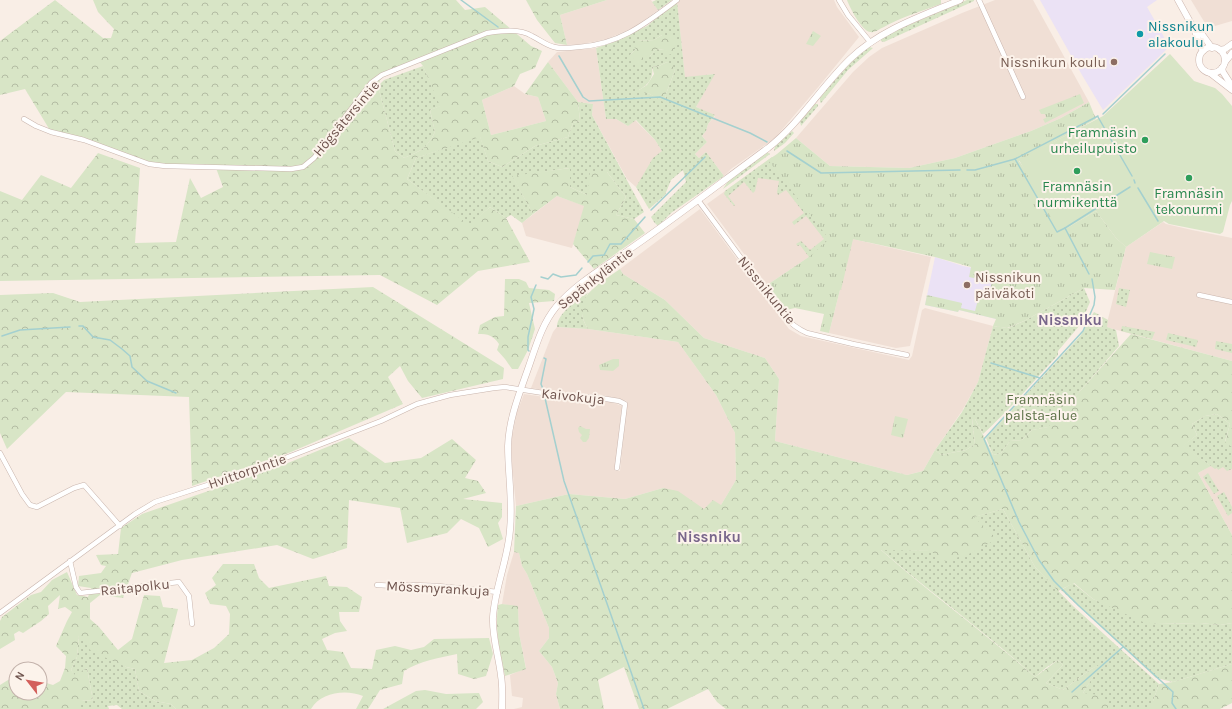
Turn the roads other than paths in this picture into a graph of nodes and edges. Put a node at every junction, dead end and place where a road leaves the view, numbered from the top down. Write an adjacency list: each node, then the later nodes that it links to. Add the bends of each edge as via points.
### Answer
1 (677, 0): 18 (street, Högsätersintie, via 652,20 606,43 556,48 527,34 503,31 487,33 382,75 365,90 314,158 302,166 291,169 149,164 84,140 51,132)
2 (839, 0): 7 (street)
3 (960, 0): 7 (street, Sepänkyläntie, via 891,30)
4 (978, 0): 17 (street)
5 (1178, 0): 6 (street)
6 (1194, 29): 9 (street, via 1201,33); 11 (street)
7 (871, 42): 19 (street, Sepänkyläntie, via 850,59 781,137)
8 (1232, 44): 10 (street)
9 (1212, 48): 10 (street); 11 (street)
10 (1220, 50): 13 (street, via 1224,56)
11 (1204, 51): 14 (street, via 1200,63 1204,70)
12 (1232, 53): 13 (street)
13 (1223, 65): 14 (street, via 1214,73); 15 (street, via 1223,72)
14 (1210, 73): 16 (street)
15 (1232, 86)
16 (1232, 90)
17 (1023, 97)
18 (24, 119)
19 (698, 200): 22 (street, Nissnikuntie, via 784,316 800,330); 23 (street, Sepänkyläntie, via 592,276 561,302 542,331)
20 (1199, 295): 21 (street)
21 (1232, 302)
22 (907, 355)
23 (520, 389): 25 (street, Kaivokuja, via 569,397 594,397 625,404); 26 (street, Hvittorpintie, via 468,391 421,403 257,469 155,502); 29 (street, Sepänkyläntie, via 509,437 510,529 507,556)
24 (0, 452): 26 (street, via 30,505 37,507 84,485)
25 (617, 468)
26 (120, 526): 27 (street, Hvittorpintie)
27 (70, 561): 30 (street, Hvittorpintie); 31 (street, Raitapolku, via 76,587 80,593 180,582 189,596)
28 (377, 585): 29 (street, Mössmyrankuja, via 438,586)
29 (498, 592): 32 (street, Sepänkyläntie, via 493,617 494,638 502,679)
30 (0, 613)
31 (192, 624)
32 (502, 709)

